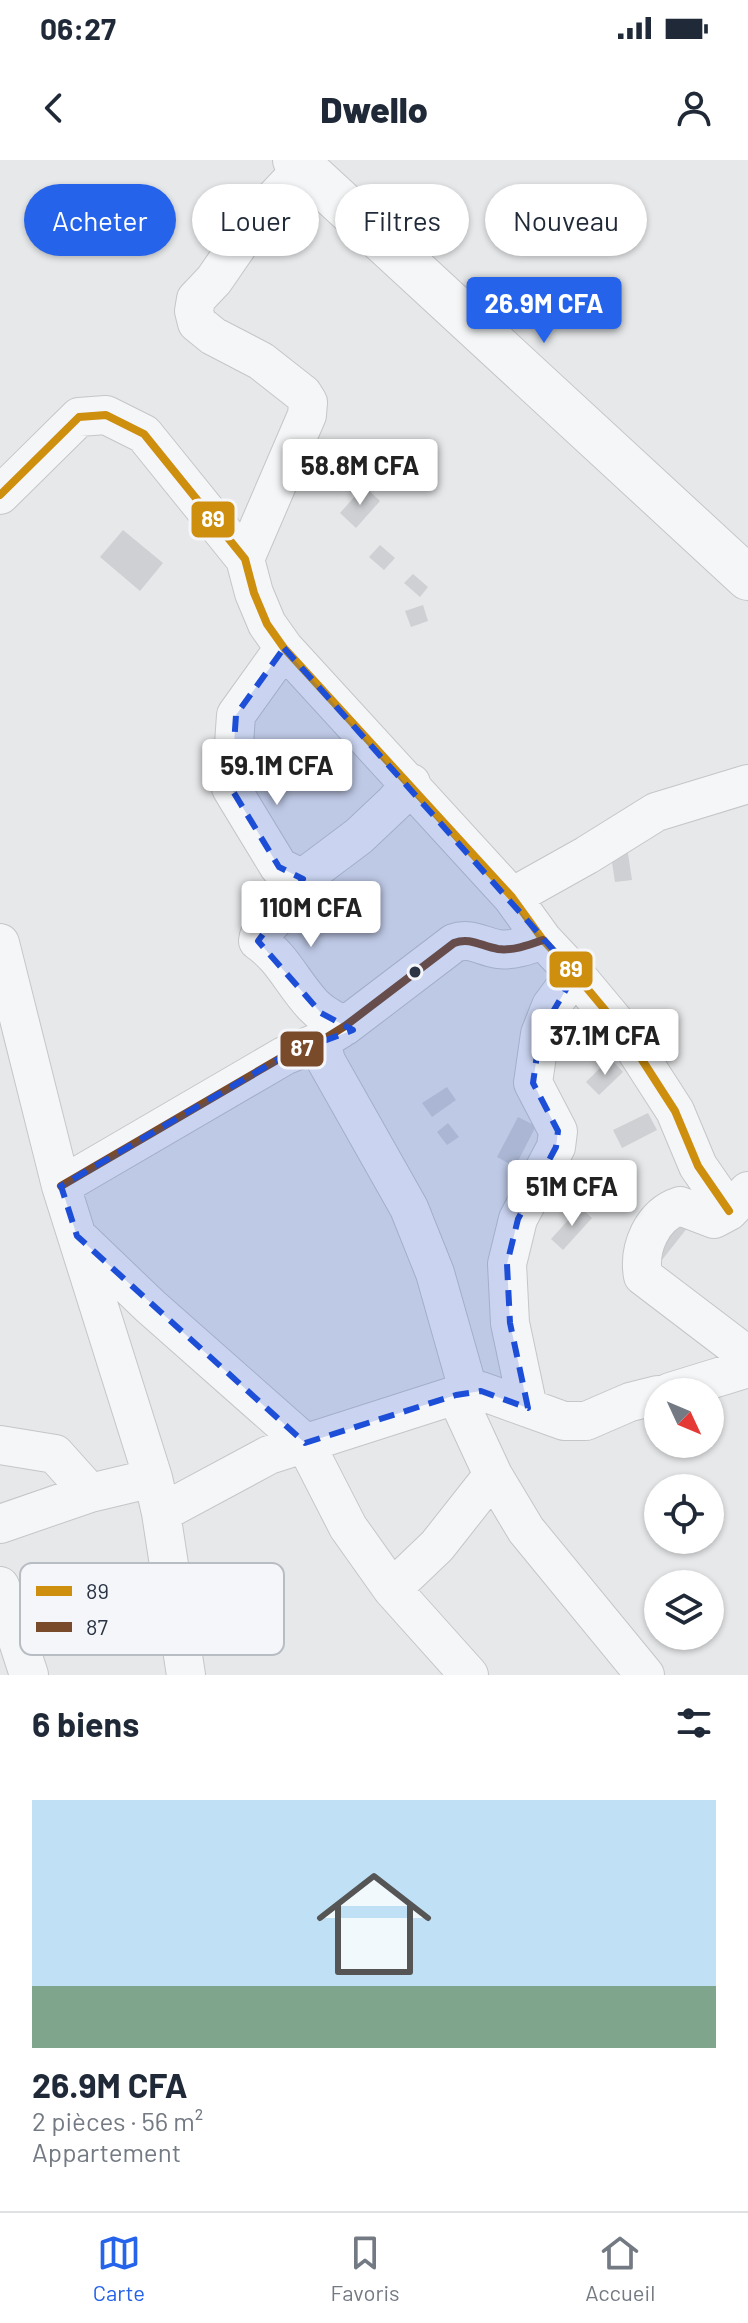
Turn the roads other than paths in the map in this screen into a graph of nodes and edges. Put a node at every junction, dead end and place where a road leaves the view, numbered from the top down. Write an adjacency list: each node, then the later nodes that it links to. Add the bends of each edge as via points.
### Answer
1 (309, 166): 3 (street, via 258,216 196,299 194,311 197,323 213,336 261,361 308,402); 4 (street)
2 (0, 495): 3 (street, via 79,417 106,415 144,434)
3 (245, 559): 5 (street, via 267,624)
4 (748, 578)
5 (284, 648): 6 (street); 8 (street, via 236,715 231,788 279,867)
6 (411, 783): 8 (street, via 359,836); 9 (street)
7 (748, 784): 9 (street, via 656,812)
8 (307, 875): 13 (street, via 258,941 283,963)
9 (512, 897): 10 (street)
10 (543, 940): 12 (street); 13 (street, via 499,949 465,939 454,943)
11 (0, 943): 14 (street)
12 (575, 974): 15 (street, via 626,1035 675,1111 698,1166); 22 (street, via 551,1006 540,1034 533,1083 558,1131 556,1147 518,1219 507,1264 510,1323)
13 (333, 1034): 14 (street, via 284,1056); 20 (street, via 326,1061 409,1208 435,1273)
14 (61, 1186): 16 (street)
15 (738, 1201): 17 (street, via 714,1219 680,1206 665,1214 645,1241 641,1266 643,1276)
16 (77, 1236): 23 (street); 27 (street)
17 (748, 1356)
18 (748, 1368): 19 (street)
19 (716, 1378)
20 (463, 1394): 22 (street, via 481,1391); 23 (street); 25 (street)
21 (644, 1398): 22 (street, via 586,1421 564,1421)
22 (528, 1408)
23 (305, 1443): 27 (street); 31 (street, via 348,1527)
24 (0, 1445): 26 (street, via 55,1454)
25 (493, 1475): 31 (street, via 437,1546); 38 (street, via 526,1530)
26 (90, 1493): 27 (street); 28 (street)
27 (157, 1496): 29 (street)
28 (0, 1524)
29 (168, 1563)
30 (0, 1586): 32 (street)
31 (392, 1589): 37 (street)
32 (20, 1647)
33 (22, 1655): 35 (street)
34 (183, 1655): 36 (street)
35 (29, 1675)
36 (186, 1675)
37 (469, 1675)
38 (645, 1675)

